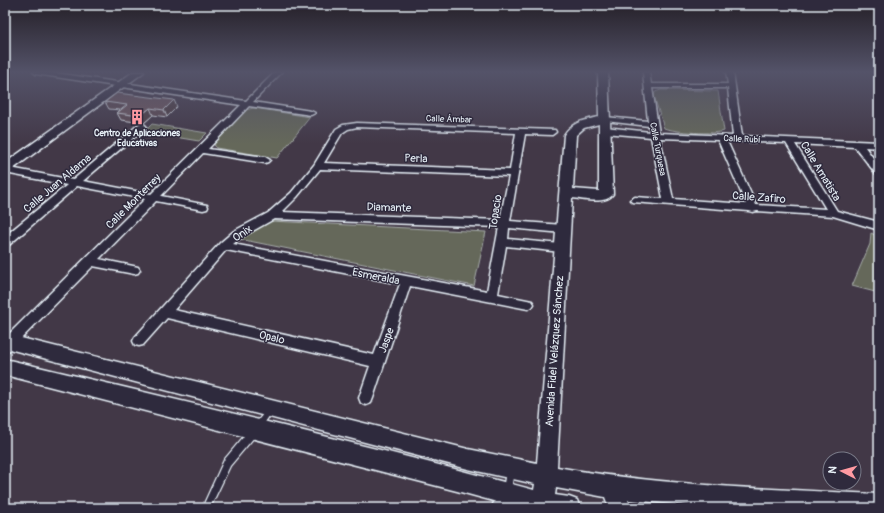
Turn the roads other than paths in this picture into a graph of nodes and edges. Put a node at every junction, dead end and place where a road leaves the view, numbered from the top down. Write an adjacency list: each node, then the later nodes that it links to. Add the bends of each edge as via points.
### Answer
1 (105, 96): 24 (street)
2 (193, 96): 7 (street)
3 (255, 96): 7 (street, Calle Monterrey)
4 (604, 96): 10 (street)
5 (649, 96): 9 (street, Calle Turquesa)
6 (733, 96): 17 (street)
7 (247, 104): 8 (street); 21 (street, Calle Monterrey)
8 (311, 113)
9 (653, 124): 10 (street); 15 (street, Calle Turquesa)
10 (605, 125): 15 (street, Calle Rubí); 28 (street, Avenida Fidel Velázquez Sánchez, via 577,127 570,133); 28 (street, via 606,194 601,196)
11 (142, 126): 27 (street, Calle Juan Aldama)
12 (346, 127): 13 (street, Calle Ámbar, via 357,125); 23 (street, Onix, via 337,134)
13 (521, 131): 14 (street, Calle Ámbar); 26 (street, Topacio)
14 (552, 132)
15 (655, 135): 16 (street, Calle Rubí); 31 (street, Calle Turquesa)
16 (721, 138): 17 (street, Calle Rubí); 33 (street)
17 (738, 138): 18 (street, Calle Rubí)
18 (789, 141): 19 (street, Calle Rubí); 34 (street, Calle Amatista)
19 (858, 144): 20 (street, Calle Rubí); 25 (street)
20 (879, 145)
21 (200, 150): 22 (street); 29 (street, Calle Monterrey)
22 (265, 160)
23 (318, 166): 26 (street, Perla); 35 (street, Onix, via 294,195)
24 (5, 169): 27 (street)
25 (879, 172)
26 (513, 173): 36 (street, Topacio)
27 (75, 183): 29 (street); 39 (street, Calle Juan Aldama)
28 (566, 193): 38 (street, Avenida Fidel Velázquez Sánchez)
29 (153, 197): 32 (street); 43 (street, Calle Monterrey)
30 (635, 200): 31 (street, Calle Zafiro)
31 (668, 201): 33 (street, Calle Zafiro)
32 (203, 207)
33 (753, 209): 34 (street, Calle Zafiro)
34 (833, 213): 37 (street, Calle Zafiro)
35 (272, 215): 36 (street, Diamante); 41 (street, Onix, via 238,234)
36 (506, 224): 38 (street, Diamante); 40 (street, Topacio)
37 (879, 226)
38 (563, 229): 42 (street, Avenida Fidel Velázquez Sánchez)
39 (5, 242)
40 (502, 242): 42 (street); 46 (street, Topacio)
41 (224, 246): 45 (street, Esmeralda); 48 (street, Onix)
42 (562, 248): 57 (street, Avenida Fidel Velázquez Sánchez)
43 (90, 261): 44 (street); 50 (street, Calle Monterrey)
44 (134, 270)
45 (406, 282): 46 (street, Esmeralda); 51 (street, Jaspe)
46 (492, 297): 47 (street, Esmeralda)
47 (528, 304)
48 (166, 313): 49 (street, Onix); 51 (street, Opalo)
49 (139, 341)
50 (6, 343): 54 (street)
51 (378, 362): 53 (street, Jaspe)
52 (5, 368): 55 (street)
53 (366, 398)
54 (271, 409): 55 (lane); 56 (street)
55 (256, 429): 59 (street); 62 (lane, via 227,463)
56 (511, 469): 57 (street); 59 (lane)
57 (546, 477): 58 (street); 61 (street, Avenida Fidel Velázquez Sánchez)
58 (613, 487): 60 (street, via 701,496); 64 (street)
59 (501, 501): 61 (street)
60 (879, 504)
61 (546, 506): 63 (street)
62 (206, 508)
63 (569, 508)
64 (620, 508)

